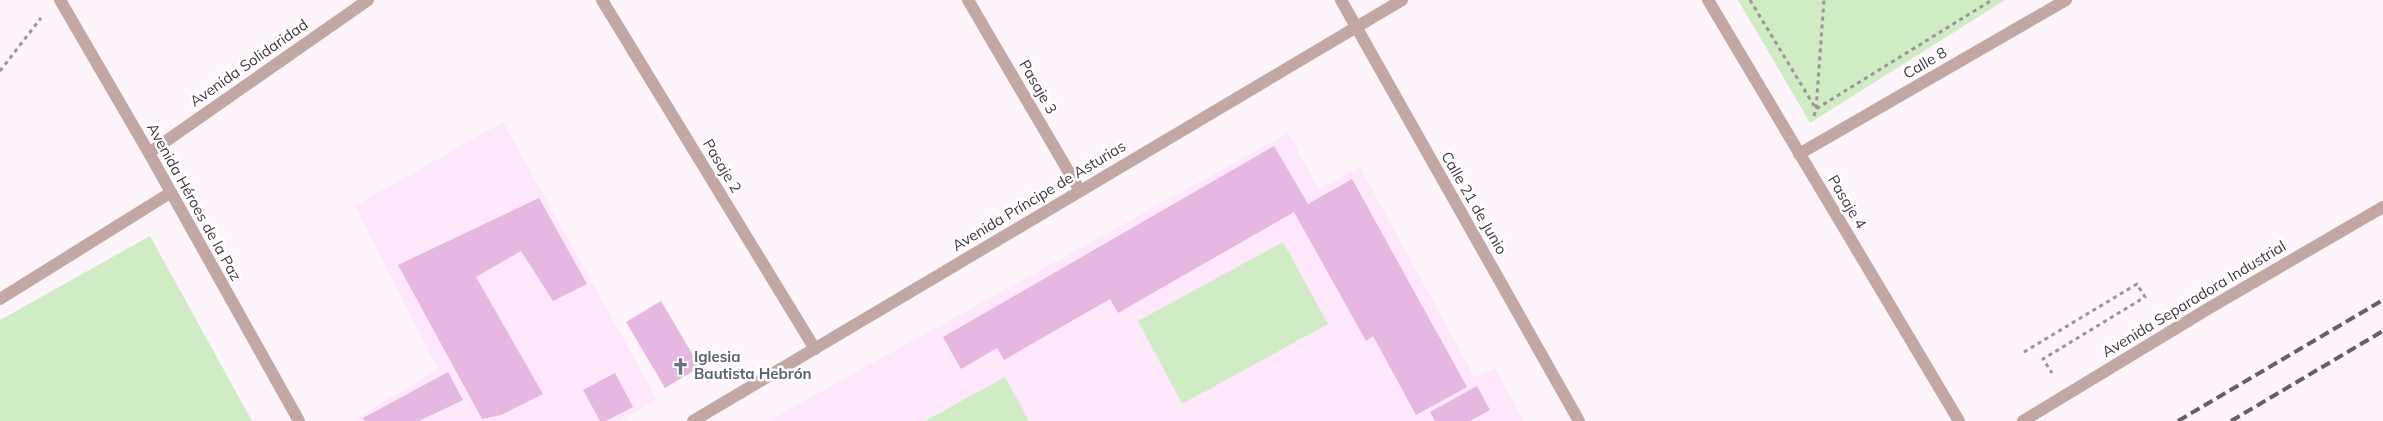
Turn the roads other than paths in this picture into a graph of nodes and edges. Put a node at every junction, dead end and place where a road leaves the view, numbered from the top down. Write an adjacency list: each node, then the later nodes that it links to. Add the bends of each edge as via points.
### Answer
1 (60, 0): 10 (street, Avenida Héroes de la Paz)
2 (368, 0): 10 (street, Avenida Solidaridad)
3 (602, 0): 16 (street, Pasaje 2)
4 (968, 0): 12 (street, Pasaje 3)
5 (1341, 0): 9 (street, Calle 21 de Junio)
6 (1402, 0): 9 (street, Avenida Príncipe de Asturias)
7 (1708, 0): 11 (street, Pasaje 4)
8 (2066, 0): 11 (street, Calle 8)
9 (1356, 27): 12 (street, Avenida Príncipe de Asturias); 19 (street, Calle 21 de Junio)
10 (149, 153): 13 (street, Avenida Héroes de la Paz)
11 (1799, 154): 20 (street, Pasaje 4)
12 (1080, 191): 16 (street, Avenida Príncipe de Asturias)
13 (170, 193): 15 (street); 17 (street, Avenida Héroes de la Paz)
14 (2383, 207): 21 (street, Avenida Separadora Industrial)
15 (0, 299)
16 (815, 348): 18 (street, Avenida Príncipe de Asturias)
17 (299, 421)
18 (693, 421)
19 (1580, 421)
20 (1959, 421)
21 (2022, 421)

